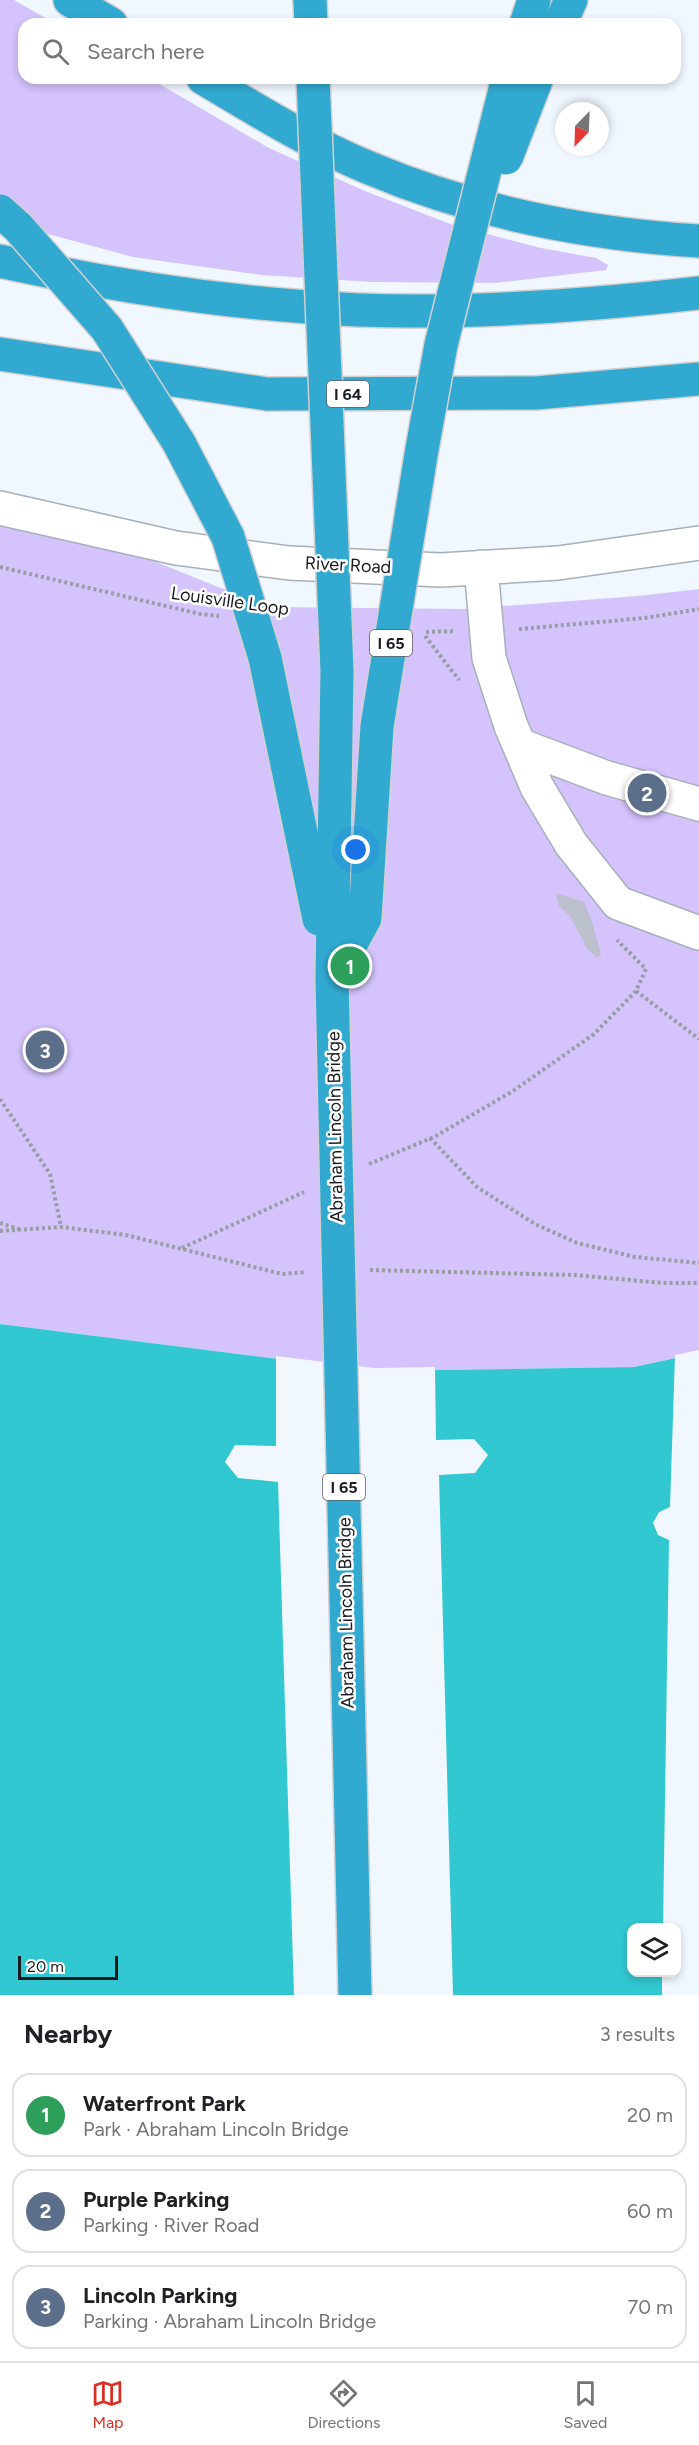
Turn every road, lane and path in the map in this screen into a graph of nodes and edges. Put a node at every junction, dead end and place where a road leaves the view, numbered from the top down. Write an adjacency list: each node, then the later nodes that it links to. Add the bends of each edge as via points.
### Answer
1 (70, 0): 5 (highway)
2 (310, 0): 6 (highway)
3 (534, 0): 7 (highway)
4 (571, 0): 8 (highway)
5 (101, 18)
6 (311, 18)
7 (528, 18)
8 (563, 18)
9 (214, 84): 14 (highway, via 356,162 427,190 559,224 644,238)
10 (313, 84): 32 (highway, bridge, via 337,671)
11 (506, 84): 17 (highway, bridge)
12 (535, 84): 17 (highway, I 65, bridge)
13 (0, 211): 32 (highway, bridge, via 18,226 107,329 179,443 228,537 265,658)
14 (699, 241)
15 (0, 261): 16 (highway, via 141,288 358,310 523,309)
16 (699, 293)
17 (451, 302): 32 (highway, I 65, bridge, via 424,438 377,726 365,918)
18 (0, 354): 19 (highway, I 64, via 267,394 536,393)
19 (699, 379)
20 (0, 508): 23 (street, River Road, via 176,548 289,563 441,570)
21 (699, 543): 23 (street, River Road, via 558,563)
22 (0, 567): 25 (path, Louisville Loop)
23 (481, 567): 29 (street, via 489,658)
24 (699, 609): 26 (path)
25 (221, 616)
26 (514, 630)
27 (460, 631): 28 (path)
28 (422, 632)
29 (519, 745): 30 (street, via 607,778); 31 (street, via 537,787 571,844 618,903)
30 (699, 804)
31 (699, 933)
32 (332, 979): 43 (highway, Abraham Lincoln Bridge / I 65, bridge)
33 (699, 1039): 35 (path, via 636,991 594,1034 513,1091)
34 (0, 1099): 39 (path, via 50,1174)
35 (430, 1138): 36 (path); 42 (path, via 477,1187 535,1224 577,1243 635,1257)
36 (368, 1165)
37 (305, 1192): 41 (path)
38 (0, 1223): 40 (path)
39 (61, 1227)
40 (23, 1230)
41 (182, 1248)
42 (699, 1263)
43 (355, 1995)

